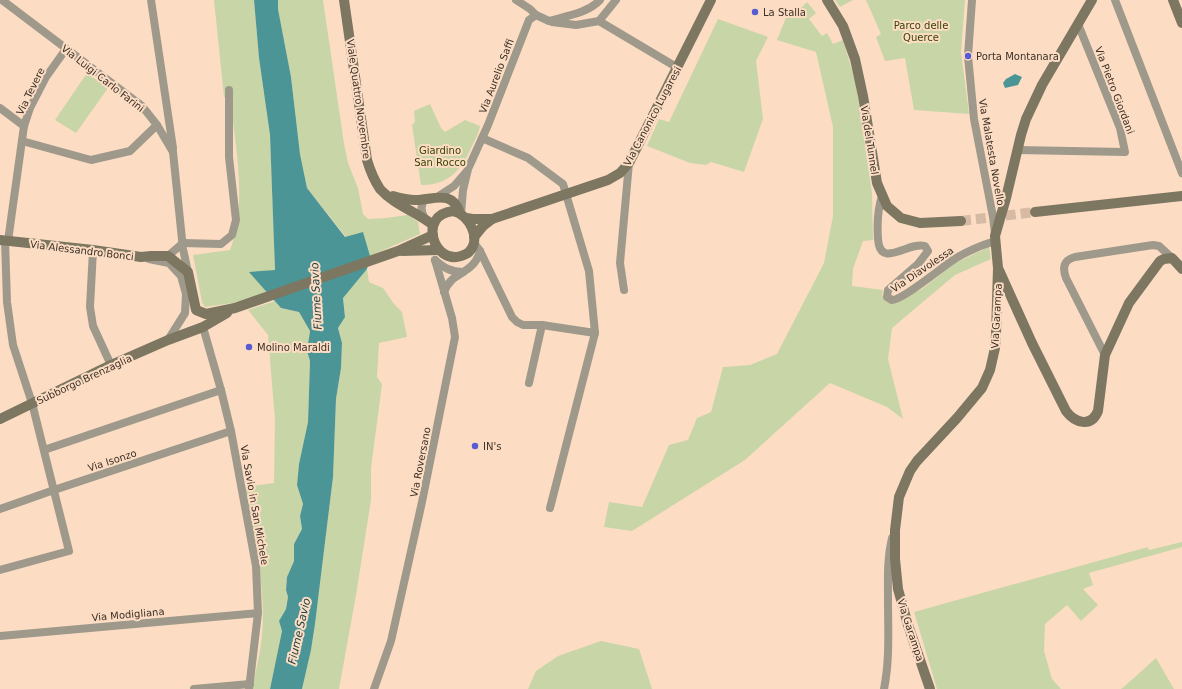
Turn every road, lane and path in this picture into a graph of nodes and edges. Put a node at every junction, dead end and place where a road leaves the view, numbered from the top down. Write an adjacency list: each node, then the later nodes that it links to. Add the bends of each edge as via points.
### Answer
1 (2, 0): 18 (street, Via Luigi Carlo Farini)
2 (151, 0): 27 (street)
3 (344, 0): 31 (street, Viale Quattro Novembre, via 367,160 375,181)
4 (516, 0): 13 (street)
5 (600, 0): 14 (street, via 595,6 583,11)
6 (616, 0): 15 (street)
7 (711, 0): 19 (street, Via Canonico Lugaresi)
8 (827, 0): 33 (street, Via del Tunnel, via 843,26 855,59 874,169)
9 (972, 0): 46 (street, Via Malatesta Novello, via 968,56 974,119)
10 (1092, 0): 17 (street, Via Garampa)
11 (1114, 0): 30 (street)
12 (1173, 0): 16 (street)
13 (536, 15): 14 (street); 24 (street, Via Aurelio Saffi, via 529,20)
14 (549, 21): 15 (street, via 576,25)
15 (599, 21): 19 (street)
16 (1182, 23)
17 (1078, 24): 26 (street, Via Garampa, via 1042,85 1026,120); 26 (street, Via Pietro Giordani, via 1120,128 1125,152)
18 (66, 49): 22 (street, Via Luigi Carlo Farini, via 142,106); 23 (street, Via Tevere, via 46,77)
19 (678, 68): 28 (street, Via Canonico Lugaresi)
20 (229, 90): 48 (street, via 229,157 236,220 232,235 221,244)
21 (0, 108): 23 (street)
22 (157, 125): 25 (street, via 130,151 91,160); 27 (street, Via Luigi Carlo Farini)
23 (24, 126): 25 (street, Via Tevere)
24 (482, 138): 29 (street, Via Aurelio Saffi); 32 (street, via 528,158 564,184)
25 (22, 141): 47 (street, Via Tevere)
26 (1017, 150): 46 (street, Via Garampa)
27 (173, 152): 48 (street, Via Luigi Carlo Farini)
28 (629, 163): 32 (street, Via Canonico Lugaresi, via 614,177); 60 (street, via 620,263)
29 (468, 169): 35 (street, via 454,186); 40 (street, Via Aurelio Saffi, via 463,190)
30 (1182, 173)
31 (385, 193): 37 (street, via 405,199); 41 (street, Viale Quattro Novembre)
32 (566, 194): 42 (street, Via Canonico Lugaresi); 66 (street, via 588,270)
33 (882, 196): 43 (street, Via del Tunnel, via 891,211 910,221 930,224); 46 (street, Via Diavolessa, via 878,210 877,234 880,251 887,254 916,245 925,246 928,251 918,264 888,290 887,297 892,300 910,291 957,257)
34 (1182, 196): 36 (street)
35 (437, 197): 37 (street); 40 (street, via 451,200)
36 (1163, 198): 38 (street); 39 (street)
37 (425, 199): 41 (street, via 421,208)
38 (1182, 201)
39 (1035, 212)
40 (462, 215): 42 (street, via 478,220); 44 (street, via 453,211 443,212 435,219); 49 (street, via 472,229)
41 (424, 217): 44 (street, Viale Quattro Novembre)
42 (492, 219): 49 (street, via 484,226)
43 (961, 221)
44 (433, 225): 45 (street)
45 (433, 235): 51 (street); 52 (street)
46 (995, 238): 56 (street, Via Garampa)
47 (4, 240): 50 (street, Via Alessandro Bonci); 62 (street, Via Tevere)
48 (183, 243): 53 (street); 58 (street, Via Luigi Carlo Farini)
49 (476, 244): 52 (street, via 469,252 458,257); 59 (street, via 476,262); 64 (street, via 512,316 523,325)
50 (93, 250): 54 (street, Via Alessandro Bonci); 69 (street, via 90,307 93,326)
51 (398, 250): 52 (street); 63 (street)
52 (438, 254): 59 (street, via 445,268 453,272); 61 (street, Via Roversano)
53 (168, 256): 54 (street, Via Alessandro Bonci); 58 (street)
54 (141, 258): 67 (street, via 169,263 181,276 186,294 185,313)
55 (1172, 258): 57 (street); 68 (street, via 1160,261 1129,303); 68 (street, via 1160,246 1153,246 1071,258 1064,264 1066,278)
56 (998, 268): 68 (street, via 1066,411 1074,420 1088,422 1097,414); 79 (street, Via Garampa, via 995,348 990,370 982,388 916,461 910,471 899,497)
57 (1182, 270)
58 (188, 272): 63 (street, Via Luigi Carlo Farini, via 196,310 206,314)
59 (463, 272): 61 (street, via 449,282)
60 (624, 290)
61 (444, 292): 85 (street, Via Roversano, via 455,337 391,641)
62 (4, 302): 72 (street, Via Tevere, via 13,345)
63 (235, 308): 65 (street, Subborgo Brenzaglia)
64 (542, 325): 66 (street); 70 (street)
65 (203, 327): 67 (street, Subborgo Brenzaglia); 71 (street, Via Savio in San Michele)
66 (595, 333): 77 (street)
67 (168, 340): 69 (street, Subborgo Brenzaglia)
68 (1105, 355)
69 (111, 365): 72 (street, Subborgo Brenzaglia)
70 (529, 383)
71 (222, 390): 74 (street, Via Savio in San Michele); 75 (street)
72 (32, 403): 73 (street, Subborgo Brenzaglia); 75 (street, Via Tevere)
73 (0, 419)
74 (231, 431): 76 (street, Via Isonzo); 81 (street, Via Savio in San Michele, via 256,566)
75 (44, 450): 76 (street, Via Tevere)
76 (54, 490): 78 (street, Via Isonzo); 80 (street, Via Tevere, via 68,552)
77 (550, 508)
78 (0, 509)
79 (895, 530): 86 (street, via 888,560 888,644); 87 (street, Via Garampa, via 898,589)
80 (0, 570)
81 (258, 613): 82 (street, Via Modigliana); 83 (street, Via Savio in San Michele)
82 (0, 636)
83 (249, 687): 84 (street)
84 (194, 689)
85 (374, 689)
86 (884, 689)
87 (930, 689)

